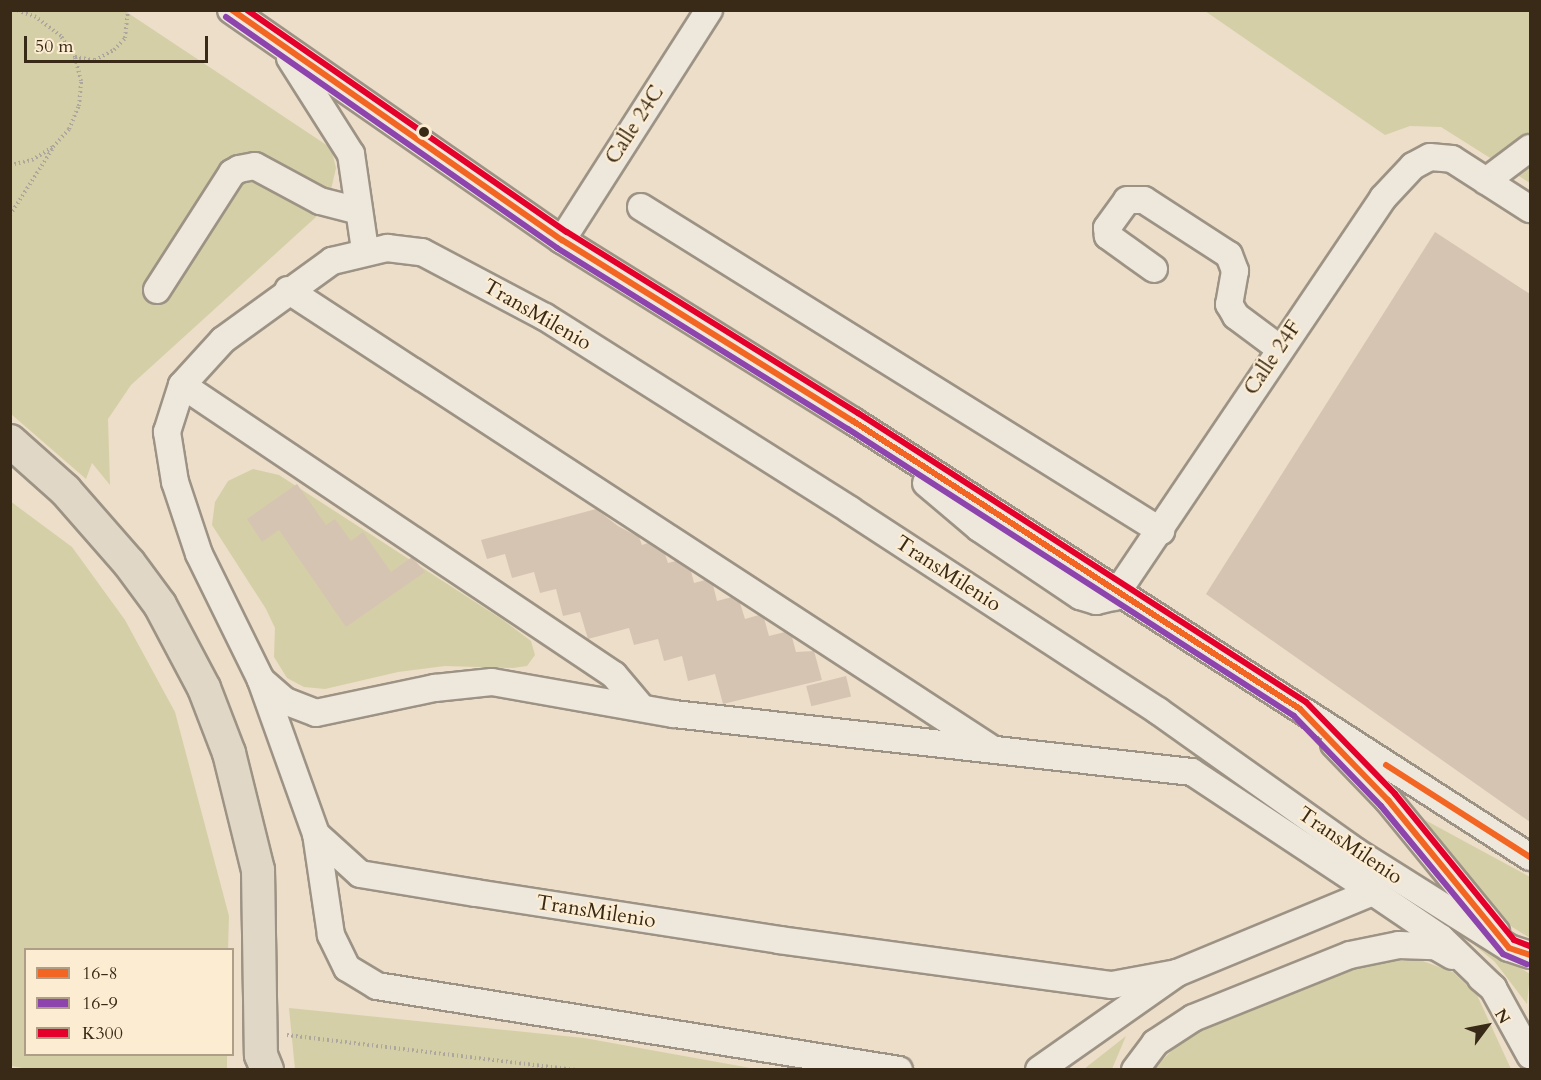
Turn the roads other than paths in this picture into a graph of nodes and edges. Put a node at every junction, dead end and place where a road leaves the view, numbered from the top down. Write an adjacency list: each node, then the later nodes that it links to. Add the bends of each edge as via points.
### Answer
1 (231, 10): 3 (street)
2 (709, 10): 9 (street, Calle 24C)
3 (282, 45): 8 (street, via 351,154); 9 (street)
4 (1530, 148): 5 (street)
5 (1486, 182): 7 (street); 14 (street, Calle 24F, via 1452,159 1430,156 1413,166 1383,198)
6 (640, 207): 17 (street)
7 (1530, 209)
8 (359, 211): 10 (street); 12 (street, via 320,201 255,166 239,169 232,173)
9 (562, 240): 18 (street, via 853,421 979,528 1080,596 1106,600)
10 (365, 250): 13 (street, TransMilenio, via 332,261); 26 (street, TransMilenio, via 422,252 545,317 1148,704 1355,851)
11 (1154, 268): 14 (street, via 1111,242 1108,236 1107,228 1127,200 1144,200 1229,255 1236,271 1229,304 1236,316)
12 (157, 290)
13 (288, 290): 15 (street, TransMilenio, via 223,340); 22 (street, TransMilenio)
14 (1279, 348): 17 (street, Calle 24F)
15 (182, 385): 19 (street, TransMilenio, via 167,432 175,482 199,554); 20 (street, via 614,675)
16 (10, 441): 30 (main road, via 65,490 129,563 160,605 204,688 229,753 258,870)
17 (1161, 531): 18 (street, Calle 24F)
18 (1120, 592): 21 (street)
19 (261, 680): 20 (street, TransMilenio, via 285,701 316,713 435,688 492,682); 23 (street, TransMilenio)
20 (642, 708): 22 (street, TransMilenio)
21 (1300, 709): 24 (street); 26 (street, TransMilenio, via 1388,800)
22 (995, 751): 25 (street, TransMilenio, via 1192,772)
23 (316, 834): 27 (street, TransMilenio, via 360,874 488,895 778,940 1112,985); 31 (street, TransMilenio, via 331,935 347,968 377,986)
24 (1530, 857)
25 (1373, 892): 27 (street, TransMilenio); 28 (street, TransMilenio, via 1441,938)
26 (1520, 951)
27 (1177, 973): 32 (street, TransMilenio)
28 (1493, 988): 29 (street, TransMilenio); 33 (street, TransMilenio, via 1436,946 1399,945 1350,955 1194,1018 1155,1043)
29 (1530, 1055)
30 (264, 1062)
31 (899, 1070)
32 (1040, 1070)
33 (1135, 1070)

